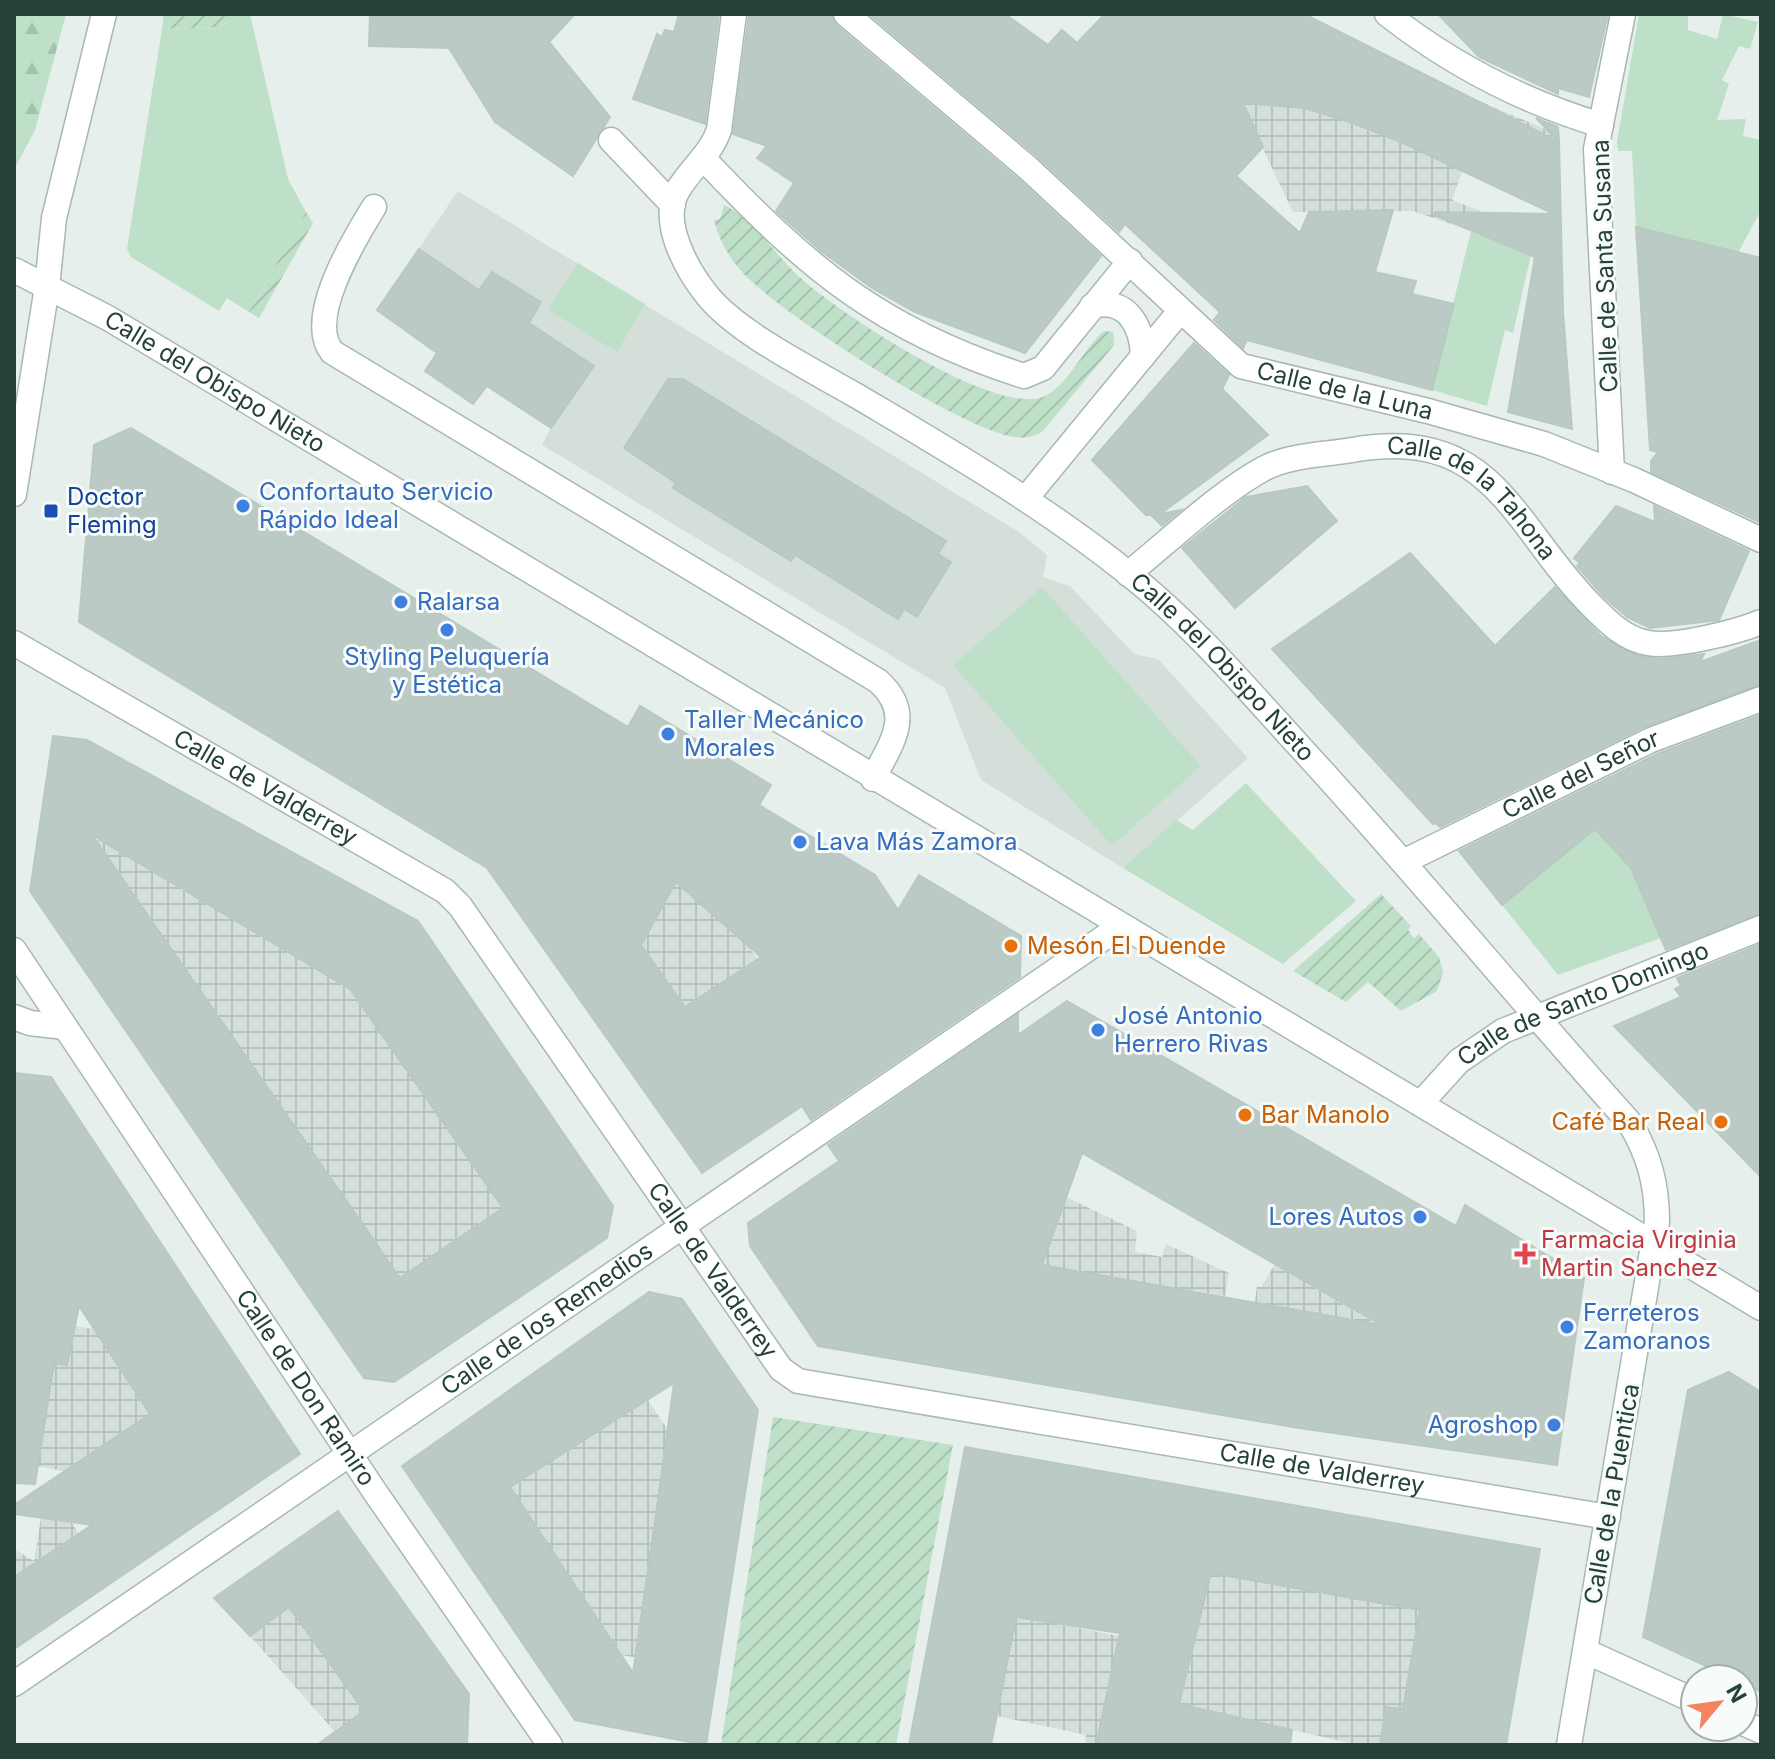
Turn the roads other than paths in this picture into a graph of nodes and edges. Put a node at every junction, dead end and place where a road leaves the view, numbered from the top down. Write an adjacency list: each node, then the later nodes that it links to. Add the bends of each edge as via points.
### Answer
1 (104, 14): 13 (street, via 54,218)
2 (734, 14): 8 (street, via 719,130)
3 (846, 14): 11 (street, Calle de la Luna)
4 (1387, 14): 6 (street, via 1431,48 1519,97)
5 (1623, 14): 6 (street, Calle de Santa Susana)
6 (1601, 125): 17 (street, Calle de Santa Susana, via 1596,159)
7 (611, 140): 9 (street)
8 (703, 158): 9 (street, via 678,189); 14 (street, via 813,267 861,302 954,351 1029,376 1043,368)
9 (673, 205): 19 (street, Calle del Obispo Nieto, via 675,235 686,260 721,309)
10 (374, 207): 25 (street, via 337,271 324,336 332,352 878,681 893,698 898,719)
11 (1130, 261): 14 (street); 15 (street, Calle de la Luna)
12 (14, 270): 13 (street, Calle del Obispo Nieto)
13 (47, 287): 18 (street); 25 (street, Calle del Obispo Nieto, via 108,318)
14 (1092, 306): 16 (street, via 1111,305 1130,314 1138,326)
15 (1180, 311): 16 (street); 17 (street, Calle de la Luna, via 1247,369 1428,411 1534,441)
16 (1143, 356): 19 (street)
17 (1612, 472): 20 (street, Calle de la Luna)
18 (14, 494)
19 (1027, 497): 21 (street, Calle del Obispo Nieto)
20 (1761, 540)
21 (1128, 574): 22 (street, Calle de la Tahona, via 1271,466 1367,447 1408,447 1458,458 1473,467 1513,504 1561,575 1615,628 1634,639 1664,645); 26 (street, Calle del Obispo Nieto, via 1199,637)
22 (1761, 622)
23 (14, 643): 34 (street, Calle de Valderrey, via 445,891)
24 (1761, 699): 26 (street, Calle del Señor, via 1651,740)
25 (873, 779): 27 (street, Calle del Obispo Nieto)
26 (1405, 861): 31 (street, Calle del Obispo Nieto)
27 (1121, 926): 33 (street, Calle del Obispo Nieto); 34 (street, Calle de los Remedios)
28 (1761, 928): 31 (street, Calle de Santo Domingo)
29 (14, 950): 32 (street, Calle de Don Ramiro)
30 (14, 1017): 32 (street)
31 (1535, 1018): 33 (street, Calle de Santo Domingo, via 1475,1048); 35 (street, Calle del Obispo Nieto, via 1641,1142 1655,1183)
32 (65, 1027): 37 (street, Calle de Don Ramiro)
33 (1421, 1103): 35 (street, Calle del Obispo Nieto)
34 (682, 1226): 37 (street, Calle de los Remedios); 38 (street, Calle de Valderrey, via 781,1369 798,1381)
35 (1654, 1244): 36 (street, Calle del Obispo Nieto); 38 (street, Calle de la Puentica)
36 (1761, 1308)
37 (350, 1452): 40 (street, Calle de los Remedios); 42 (street, Calle de Don Ramiro)
38 (1608, 1517): 39 (street, Calle de la Puentica)
39 (1585, 1651): 41 (street); 43 (street, Calle de la Puentica)
40 (14, 1684)
41 (1679, 1694)
42 (550, 1745)
43 (1569, 1745)

